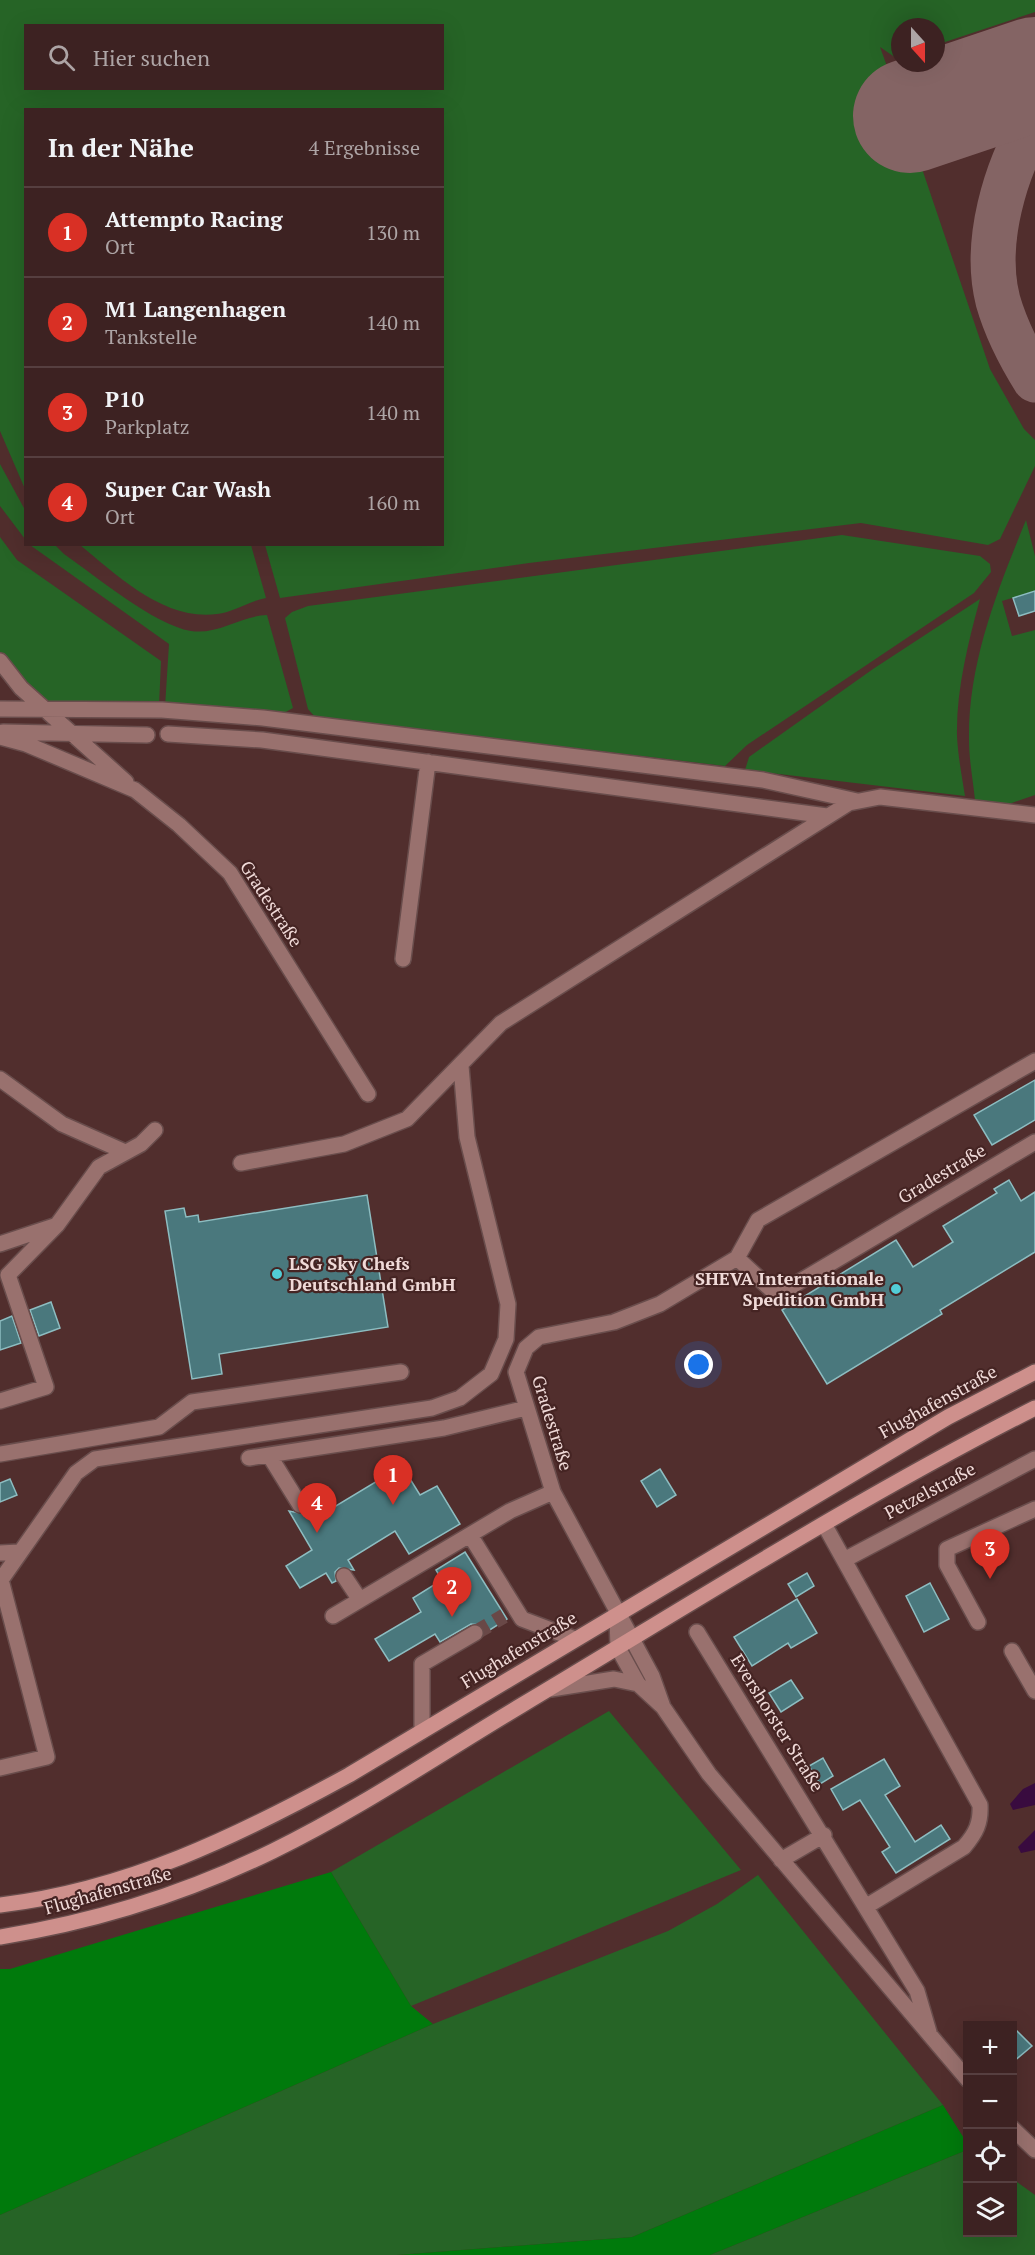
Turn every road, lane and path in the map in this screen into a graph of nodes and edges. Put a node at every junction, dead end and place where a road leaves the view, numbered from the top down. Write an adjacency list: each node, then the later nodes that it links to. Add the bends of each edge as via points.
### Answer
1 (0, 661): 2 (street, via 21,688)
2 (44, 708): 3 (street); 5 (street); 11 (street, via 162,710 263,718 763,780)
3 (0, 709)
4 (0, 732): 5 (street)
5 (71, 733): 7 (street); 10 (street)
6 (168, 734): 9 (street, via 262,740)
7 (147, 735)
8 (0, 737): 10 (street, Gradestraße)
9 (428, 762): 13 (street); 14 (street)
10 (135, 790): 18 (street, Gradestraße, via 230,873)
11 (857, 801): 12 (street, via 880,797); 13 (street)
12 (1035, 815)
13 (827, 816): 16 (street, via 501,1023)
14 (403, 958)
15 (1035, 1061): 23 (street, via 758,1220)
16 (461, 1066): 20 (street, via 407,1119 344,1144); 39 (street, via 467,1137 508,1304 506,1339 491,1374 460,1398 432,1408 95,1459 76,1473)
17 (0, 1078): 21 (street, via 62,1124 123,1151 99,1167)
18 (368, 1094)
19 (1035, 1142): 23 (street, Gradestraße, via 777,1295)
20 (241, 1163)
21 (57, 1225): 22 (street); 24 (street)
22 (0, 1244)
23 (737, 1258): 28 (street, Gradestraße, via 660,1304 614,1322 539,1336 526,1348 516,1372)
24 (4, 1276): 27 (street, via 46,1387)
25 (401, 1372): 30 (street, via 192,1402 159,1427)
26 (1035, 1372): 44 (main road, Flughafenstraße, via 948,1417)
27 (0, 1401)
28 (526, 1407): 31 (street, via 444,1428); 34 (street, Gradestraße)
29 (1035, 1408): 37 (main road, Flughafenstraße)
30 (0, 1454)
31 (269, 1455): 32 (street); 35 (street)
32 (249, 1458)
33 (1035, 1459): 41 (street, Petzelstraße)
34 (553, 1492): 38 (street); 44 (street, Gradestraße)
35 (300, 1505)
36 (1035, 1509): 46 (street, via 947,1549 946,1565)
37 (824, 1524): 41 (street); 50 (main road, Flughafenstraße)
38 (470, 1534): 43 (street); 49 (street, via 514,1615)
39 (19, 1552): 40 (street); 58 (street, via 1,1580 47,1757)
40 (0, 1553)
41 (844, 1560): 62 (street, via 980,1804 981,1820 964,1847)
42 (344, 1576): 43 (street)
43 (360, 1600): 45 (street)
44 (617, 1614): 49 (main road, Flughafenstraße); 50 (street, Evershorster Straße); 51 (street)
45 (333, 1616)
46 (978, 1622)
47 (697, 1632): 59 (street, Evershorster Straße)
48 (475, 1633): 57 (street, via 422,1665)
49 (575, 1639): 57 (main road, Flughafenstraße)
50 (632, 1640): 51 (main road, Flughafenstraße); 56 (street, Evershorster Straße, via 652,1676)
51 (618, 1648): 53 (street, Evershorster Straße); 54 (main road, Flughafenstraße)
52 (1012, 1651): 55 (street)
53 (638, 1684): 54 (street, via 614,1679); 56 (street, Evershorster Straße)
54 (548, 1689): 63 (main road, Flughafenstraße, via 320,1826 235,1869 104,1916)
55 (1035, 1691)
56 (663, 1707): 60 (street, Evershorster Straße, via 709,1774)
57 (422, 1731): 61 (main road, Flughafenstraße, via 297,1804 180,1860 97,1888 30,1902)
58 (0, 1768)
59 (824, 1836): 60 (street); 62 (street, Evershorster Straße)
60 (781, 1860): 64 (street, Evershorster Straße)
61 (0, 1903)
62 (867, 1906): 64 (street, Evershorster Straße, via 917,1991)
63 (0, 1937)
64 (931, 2038): 65 (street, Evershorster Straße)
65 (964, 2075)
66 (1013, 2129): 67 (street)
67 (1035, 2150)

